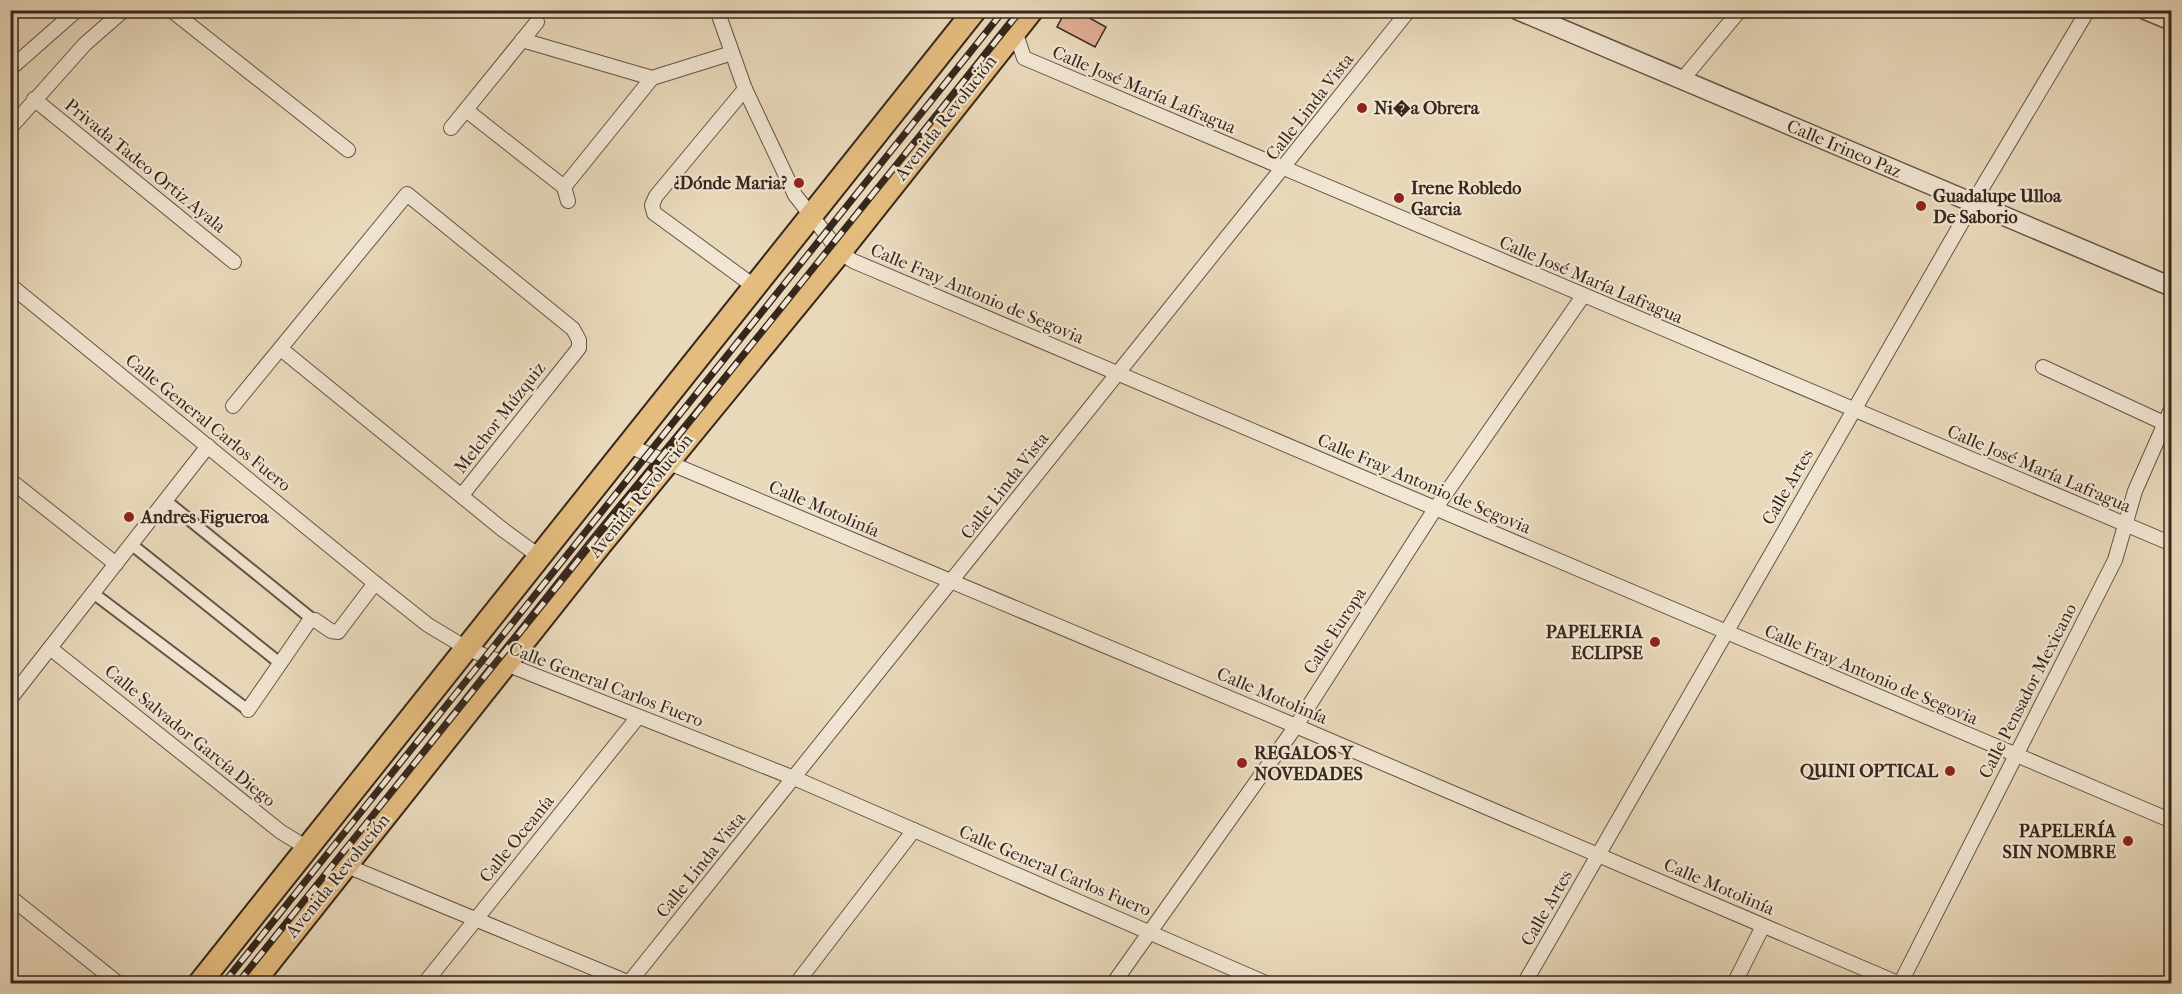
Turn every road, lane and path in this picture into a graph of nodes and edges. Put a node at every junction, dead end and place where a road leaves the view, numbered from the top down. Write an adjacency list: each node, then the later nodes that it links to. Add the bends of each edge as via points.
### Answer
1 (77, 10): 17 (street)
2 (124, 10): 21 (street, via 85,44)
3 (171, 10): 25 (street)
4 (717, 10): 16 (street, Calle Fray Antonio de Segovia)
5 (975, 10): 30 (main road)
6 (1032, 10): 12 (main road, Avenida Revolución)
7 (1409, 10): 26 (street, Calle Linda Vista)
8 (1517, 10): 19 (street, Calle Irineo Paz)
9 (1740, 10): 19 (street)
10 (2088, 10): 29 (street, Calle Artes)
11 (2145, 10): 13 (street)
12 (1014, 21): 26 (street, Calle José María Lafragua, via 1024,58); 31 (main road, Avenida Revolución)
13 (2172, 21)
14 (537, 22): 15 (street)
15 (522, 40): 18 (street); 22 (street)
16 (732, 53): 18 (street); 20 (street, Calle Fray Antonio de Segovia)
17 (10, 69)
18 (652, 78): 27 (street)
19 (1682, 80): 29 (street, Calle Irineo Paz)
20 (744, 88): 30 (street, Calle Fray Antonio de Segovia, via 795,195); 34 (street, via 652,205 654,213)
21 (34, 99): 23 (street); 32 (street, Privada Tadeo Ortiz Ayala)
22 (466, 110): 24 (street); 27 (street)
23 (10, 128)
24 (451, 128)
25 (348, 150)
26 (1284, 168): 36 (street, Calle José María Lafragua); 39 (street, Calle Linda Vista)
27 (564, 187): 28 (street)
28 (568, 201)
29 (1973, 203): 35 (street, Calle Irineo Paz); 42 (street, Calle Artes)
30 (812, 216): 31 (street, Calle Fray Antonio de Segovia); 34 (main road)
31 (840, 252): 39 (street, Calle Fray Antonio de Segovia, via 853,261); 46 (main road, Avenida Revolución)
32 (234, 261)
33 (10, 285): 44 (street, Calle General Carlos Fuero)
34 (755, 287): 45 (main road)
35 (2172, 287)
36 (1583, 296): 42 (street, Calle José María Lafragua); 50 (street, Calle Europa)
37 (281, 349): 40 (street); 48 (street); 48 (street, Melchor Múzquiz, via 407,194 573,329 579,340 579,348)
38 (2043, 368): 43 (street)
39 (1116, 373): 50 (street, Calle Fray Antonio de Segovia); 56 (street, Calle Linda Vista)
40 (233, 406)
41 (2172, 407): 43 (street, Calle Pensador Mexicano)
42 (1854, 410): 51 (street, Calle José María Lafragua); 60 (street, Calle Artes)
43 (2164, 423): 51 (street, Calle Pensador Mexicano)
44 (208, 446): 49 (street); 57 (street, Calle General Carlos Fuero)
45 (628, 446): 46 (street, Calle Motolinía); 54 (main road)
46 (668, 463): 56 (street, Calle Motolinía); 64 (main road, Avenida Revolución)
47 (10, 480): 55 (street)
48 (462, 495): 54 (street, Melchor Múzquiz)
49 (165, 501): 52 (street); 59 (street)
50 (1435, 509): 60 (street, Calle Fray Antonio de Segovia); 68 (street, Calle Europa)
51 (2125, 524): 53 (street, Calle José María Lafragua); 69 (street, Calle Pensador Mexicano, via 2115,560)
52 (131, 544): 55 (street); 63 (street)
53 (2172, 544)
54 (540, 557): 62 (main road)
55 (116, 564): 58 (street)
56 (952, 582): 68 (street, Calle Motolinía); 70 (street, Calle Linda Vista)
57 (375, 583): 59 (street, via 338,632 333,633); 62 (street, Calle General Carlos Fuero, via 428,624)
58 (93, 593): 61 (street); 66 (street)
59 (312, 619): 63 (street)
60 (1725, 632): 69 (street, Calle Fray Antonio de Segovia); 74 (street, Calle Artes)
61 (50, 648): 65 (street); 73 (street, Calle Salvador García Diego, via 281,832)
62 (468, 648): 64 (street, Calle General Carlos Fuero); 73 (main road)
63 (281, 664): 66 (street)
64 (506, 665): 67 (street, Calle General Carlos Fuero); 75 (main road, Avenida Revolución)
65 (12, 696)
66 (248, 710)
67 (638, 717): 70 (street, Calle General Carlos Fuero); 77 (street, Calle Oceanía)
68 (1296, 726): 74 (street, Calle Motolinía); 79 (street, Calle Europa)
69 (2016, 755): 71 (street, Calle Fray Antonio de Segovia); 90 (street, Calle Pensador Mexicano)
70 (794, 778): 72 (street, Calle General Carlos Fuero); 80 (street, Calle Linda Vista)
71 (2172, 821)
72 (914, 830): 79 (street, Calle General Carlos Fuero); 85 (street)
73 (309, 849): 82 (main road)
74 (1598, 856): 78 (street, Calle Motolinía); 88 (street, Calle Artes)
75 (347, 866): 77 (street); 83 (main road, Avenida Revolución)
76 (10, 897): 81 (street)
77 (476, 918): 80 (street); 84 (street, Calle Oceanía)
78 (1763, 926): 89 (street); 90 (street, Calle Motolinía)
79 (1149, 932): 86 (street, Calle Europa); 87 (street, Calle General Carlos Fuero)
80 (630, 983)
81 (119, 984)
82 (200, 984)
83 (252, 984)
84 (424, 984)
85 (796, 984)
86 (1113, 984)
87 (1268, 984)
88 (1524, 984)
89 (1734, 984)
90 (1900, 984)

